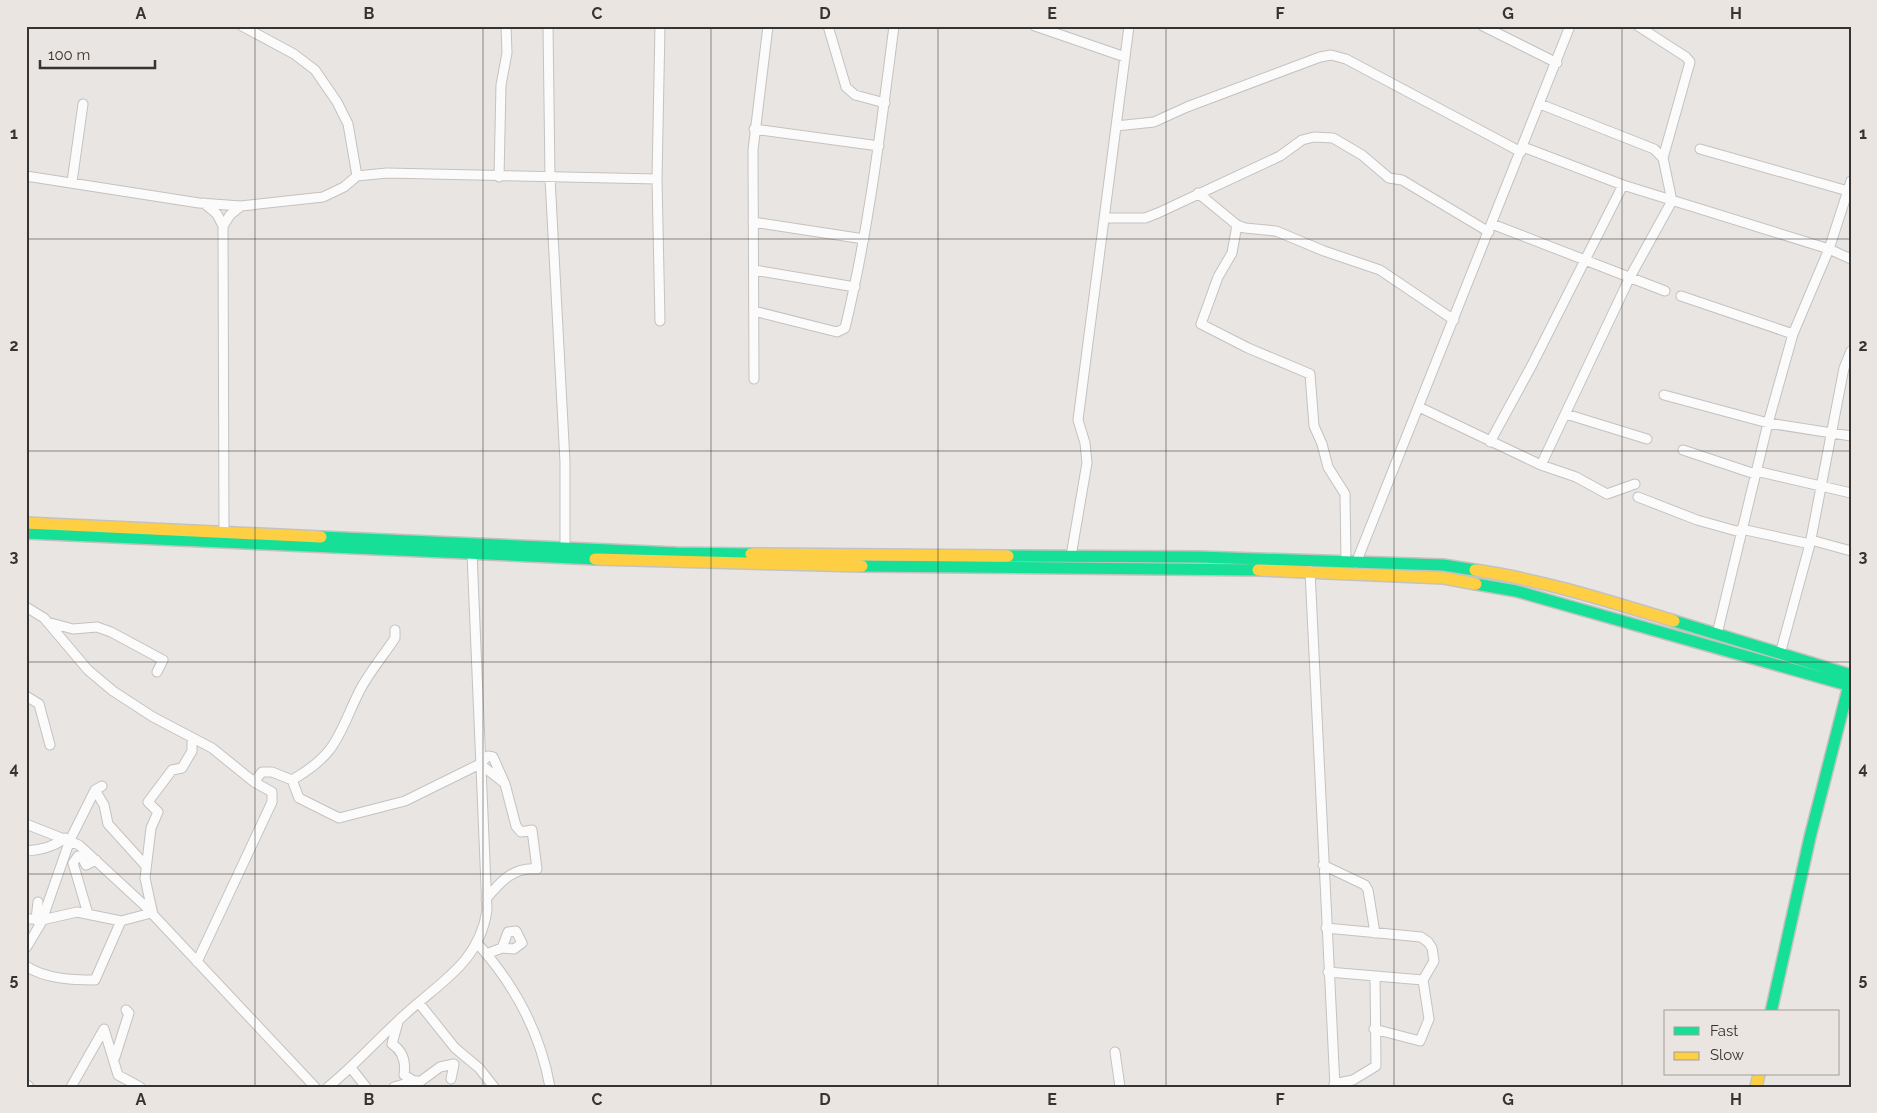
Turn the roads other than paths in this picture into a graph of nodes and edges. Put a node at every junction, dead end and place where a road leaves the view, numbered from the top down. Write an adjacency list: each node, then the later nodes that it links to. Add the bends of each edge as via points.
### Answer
1 (242, 26): 25 (street, via 294,54 315,70 348,124)
2 (506, 26): 26 (street)
3 (548, 26): 27 (street)
4 (660, 26): 28 (street)
5 (768, 26): 19 (street)
6 (828, 26): 15 (street, via 846,87 856,95)
7 (894, 26): 15 (street)
8 (1035, 26): 13 (street)
9 (1129, 26): 13 (street)
10 (1483, 26): 14 (street)
11 (1570, 26): 14 (street)
12 (1638, 26): 23 (street, via 1690,62)
13 (1125, 58): 18 (street)
14 (1557, 63): 17 (street)
15 (884, 103): 20 (street)
16 (84, 104): 29 (street)
17 (1540, 104): 21 (street); 23 (street, via 1654,149)
18 (1116, 126): 21 (street, via 1154,122 1331,55 1346,58); 36 (street)
19 (754, 129): 20 (street); 37 (street)
20 (879, 146): 41 (street)
21 (1522, 149): 30 (street); 40 (street)
22 (1700, 149): 31 (street)
23 (1663, 158): 33 (street)
24 (26, 176): 29 (street)
25 (358, 176): 26 (street, via 387,173); 35 (street, via 323,197)
26 (499, 177): 27 (street)
27 (550, 178): 28 (street); 77 (street, via 558,284)
28 (657, 179): 52 (street)
29 (72, 182): 34 (street)
30 (1623, 185): 33 (street); 44 (street)
31 (1849, 187): 42 (street)
32 (1198, 193): 36 (street, via 1145,218); 39 (street); 40 (street, via 1280,156 1302,140 1325,136 1362,155 1389,178 1402,180)
33 (1675, 202): 42 (street); 46 (street)
34 (204, 203): 35 (street); 38 (street, via 217,214)
35 (241, 206): 38 (street)
36 (1104, 218): 79 (street, via 1078,420 1087,463)
37 (753, 222): 41 (street); 45 (street)
38 (223, 226): 74 (street)
39 (1237, 226): 51 (street, via 1276,231 1380,270); 80 (street, via 1232,253 1218,277 1201,324 1310,374 1314,426 1328,467 1345,494)
40 (1491, 228): 44 (street); 51 (street)
41 (864, 240): 47 (street)
42 (1829, 249): 43 (street); 53 (street)
43 (1851, 259)
44 (1586, 260): 46 (street); 63 (street)
45 (754, 270): 47 (street); 50 (street)
46 (1630, 277): 48 (street); 58 (street)
47 (855, 287): 50 (street, via 843,331)
48 (1665, 291)
49 (1681, 296): 53 (street)
50 (754, 311): 55 (street)
51 (1454, 320): 57 (street)
52 (660, 321)
53 (1793, 334): 59 (street)
54 (1851, 351): 60 (street, via 1844,368)
55 (754, 379)
56 (1664, 396): 59 (street)
57 (1419, 407): 63 (street); 80 (street)
58 (1566, 414): 62 (street); 65 (street)
59 (1768, 423): 60 (street); 66 (street)
60 (1833, 433): 61 (street); 68 (street)
61 (1851, 436)
62 (1647, 439)
63 (1490, 442): 65 (street)
64 (1683, 450): 66 (street)
65 (1541, 466): 67 (street, via 1576,477 1606,494)
66 (1755, 473): 68 (street); 72 (street)
67 (1635, 484)
68 (1822, 487): 69 (street); 75 (street)
69 (1851, 493)
70 (1638, 497): 72 (street, via 1697,520)
71 (26, 523): 74 (main road)
72 (1741, 530): 75 (street); 85 (street)
73 (26, 533): 74 (main road)
74 (224, 537): 77 (main road); 78 (main road)
75 (1810, 542): 76 (street); 86 (street)
76 (1851, 550)
77 (566, 552): 78 (main road); 79 (main road); 81 (main road, via 714,563 1022,569 1211,568)
78 (472, 553): 92 (street)
79 (1071, 556): 80 (main road)
80 (1351, 562): 85 (main road, via 1416,563 1489,571 1585,594)
81 (1310, 572): 88 (main road, via 1444,578 1508,590); 100 (street)
82 (26, 606): 83 (street)
83 (47, 622): 87 (street, via 73,629 97,627 111,632 162,660); 90 (street, via 88,670 113,691)
84 (395, 630): 93 (street, via 395,638 361,689 334,746 311,769)
85 (1717, 634): 86 (main road)
86 (1780, 654): 88 (main road)
87 (157, 672)
88 (1850, 682): 122 (main road, via 1810,837)
89 (26, 696): 91 (street, via 39,704)
90 (192, 738): 94 (street, via 212,748); 101 (street, via 192,751 182,768 172,770 148,802 158,812 151,828)
91 (50, 746)
92 (480, 764): 93 (street, via 405,801 339,818 299,798); 95 (street); 95 (street, via 488,756 493,757); 102 (street)
93 (292, 780): 94 (street, via 272,772 262,772)
94 (254, 782): 115 (street, via 272,792 272,802)
95 (505, 784): 102 (street, via 516,826 521,832 532,830 537,869 527,867 503,878)
96 (26, 824): 97 (street)
97 (68, 839): 98 (street, via 39,850); 99 (street); 101 (street, via 99,788 108,824); 107 (street)
98 (26, 851)
99 (96, 860): 104 (street, via 86,865 78,856 74,863); 105 (street)
100 (1323, 865): 109 (street); 110 (street, via 1365,885)
101 (146, 866): 105 (street)
102 (486, 899): 111 (street, via 484,929)
103 (38, 902): 107 (street)
104 (88, 914): 107 (street, via 77,912); 108 (street)
105 (152, 914): 108 (street); 115 (street)
106 (26, 919): 107 (street)
107 (40, 921): 112 (street)
108 (121, 921): 116 (street, via 95,980 64,978 32,971)
109 (1326, 928): 110 (street); 117 (street)
110 (1375, 933): 119 (street, via 1421,937 1428,942 1434,961)
111 (477, 943): 114 (street); 120 (street, via 458,970)
112 (26, 948)
113 (502, 948): 114 (street)
114 (486, 954): 138 (street, via 515,991 544,1055)
115 (197, 962): 133 (street)
116 (26, 966)
117 (1328, 972): 118 (street); 130 (street)
118 (1374, 976): 119 (street); 124 (street)
119 (1423, 980): 124 (street, via 1429,1019 1420,1041)
120 (418, 1003): 123 (street); 137 (street, via 455,1048 479,1068)
121 (126, 1010): 126 (street, via 129,1014)
122 (1771, 1010)
123 (399, 1020): 127 (street); 129 (street, via 392,1044 400,1049 406,1066 404,1075)
124 (1374, 1028): 130 (street, via 1376,1066 1353,1080)
125 (1115, 1052): 139 (street)
126 (114, 1060): 131 (street, via 104,1029); 132 (street, via 118,1075)
127 (352, 1068): 134 (street); 135 (street)
128 (451, 1079): 129 (street, via 454,1064 440,1067 421,1081)
129 (414, 1081): 136 (street)
130 (1335, 1085)
131 (71, 1087)
132 (140, 1087)
133 (315, 1087)
134 (328, 1087)
135 (366, 1087)
136 (394, 1087)
137 (494, 1087)
138 (550, 1087)
139 (1120, 1087)

